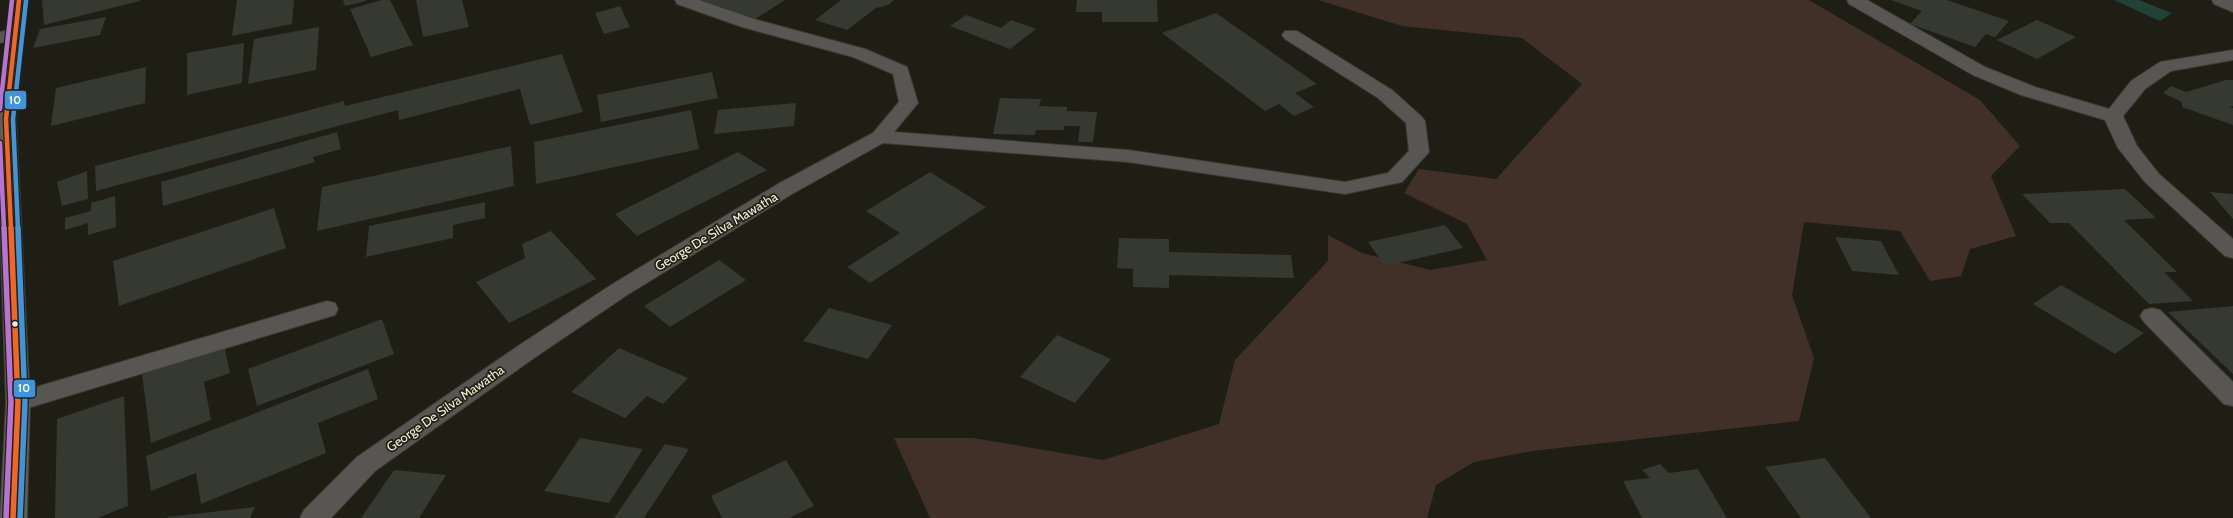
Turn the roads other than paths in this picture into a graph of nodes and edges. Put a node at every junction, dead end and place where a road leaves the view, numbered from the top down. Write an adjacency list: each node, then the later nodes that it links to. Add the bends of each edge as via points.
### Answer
1 (19, 0): 7 (highway)
2 (683, 0): 10 (street, George De Silva Mawatha, via 748,24 859,53 901,71 909,103)
3 (1855, 0): 9 (street, via 1979,71 2028,91)
4 (2220, 0): 5 (street)
5 (2233, 7)
6 (1290, 35): 10 (street, via 1385,94 1415,121 1419,152 1395,178 1345,188 1128,156)
7 (7, 36): 11 (highway)
8 (2233, 55): 9 (street, via 2166,66 2138,84)
9 (2113, 116): 13 (street, via 2128,148 2152,178)
10 (880, 137): 19 (street, George De Silva Mawatha, via 804,178 619,290 532,348 366,464)
11 (4, 164): 12 (highway)
12 (6, 245): 17 (highway)
13 (2233, 251)
14 (327, 309): 17 (street)
15 (2152, 316): 16 (street)
16 (2233, 397)
17 (18, 402): 18 (highway)
18 (9, 506)
19 (314, 518)

